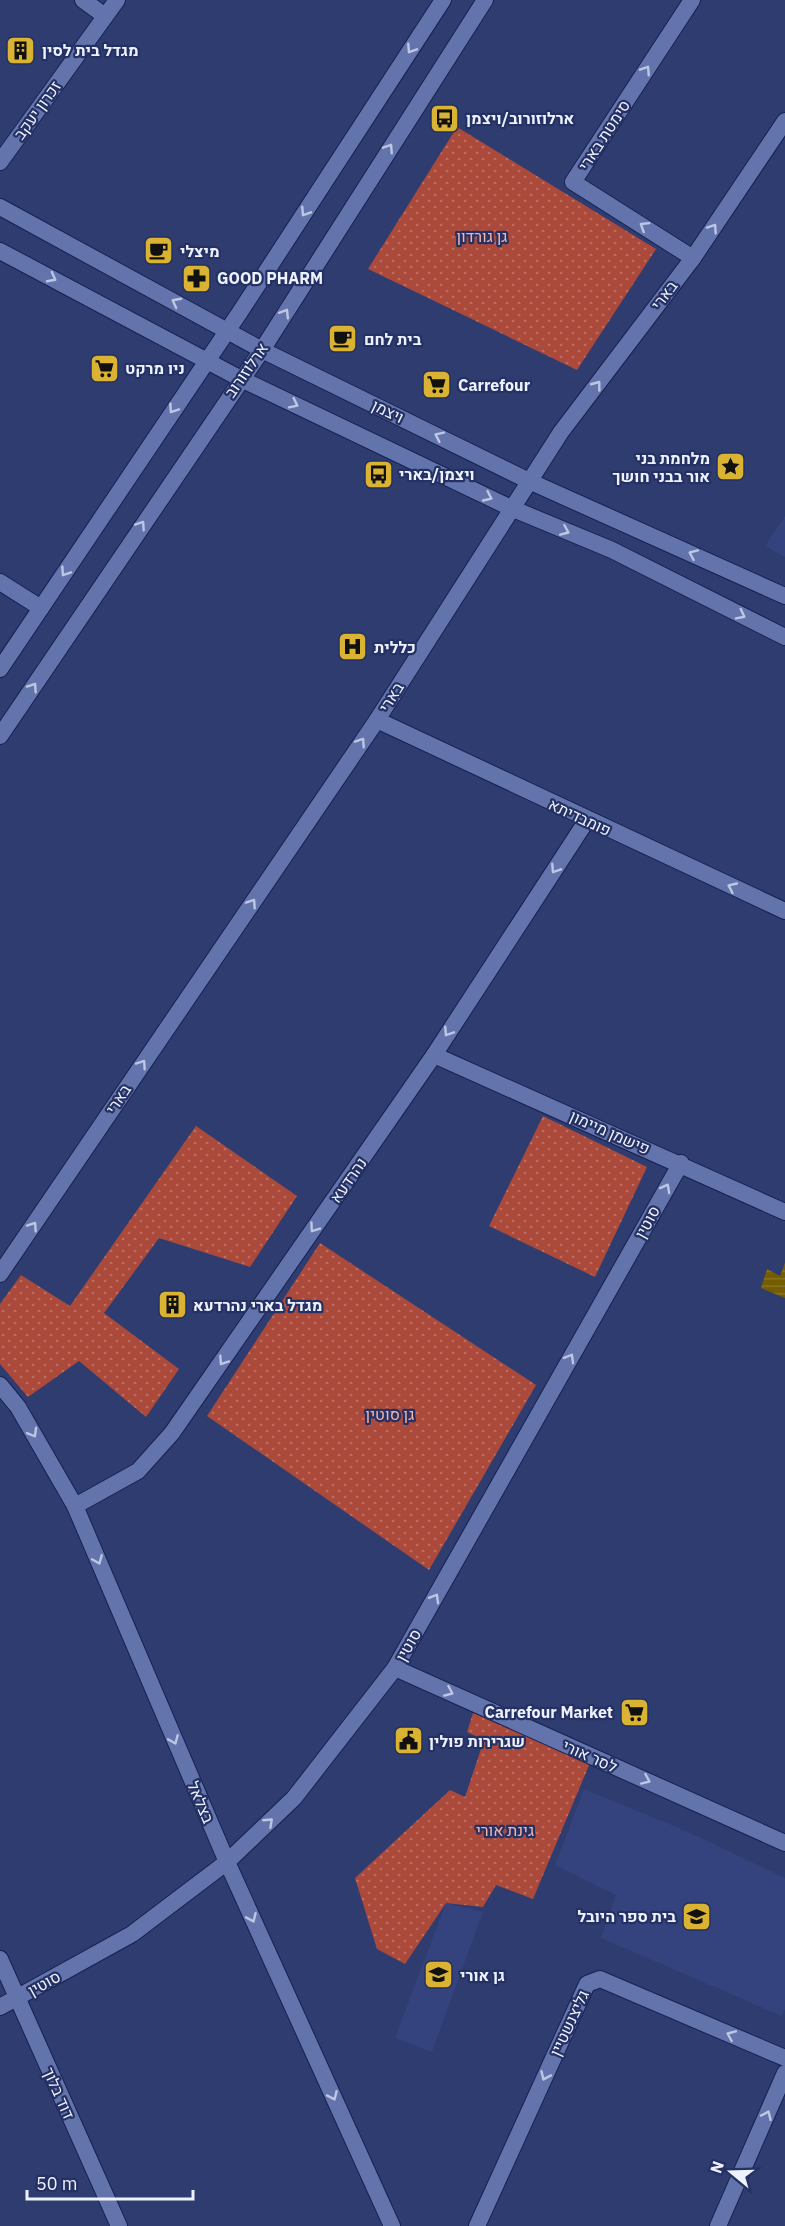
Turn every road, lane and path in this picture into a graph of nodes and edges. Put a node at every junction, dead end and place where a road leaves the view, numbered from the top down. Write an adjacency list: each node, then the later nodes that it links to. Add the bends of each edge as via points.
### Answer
1 (83, 0): 6 (street)
2 (117, 0): 6 (street, זכרון יעקב)
3 (443, 0): 12 (street, one-way to 12)
4 (485, 0): 13 (street, ארלוזורוב, one-way to 4)
5 (692, 0): 11 (street, סימטת בארי, one-way to 5, via 573,182)
6 (105, 16): 8 (street, זכרון יעקב)
7 (785, 121): 11 (street, בארי, one-way to 7)
8 (0, 162)
9 (0, 207): 12 (street, ויצמן, one-way to 9)
10 (0, 251): 14 (street, ויצמן, one-way to 14)
11 (693, 258): 16 (street, בארי, one-way to 11, via 561,432)
12 (228, 330): 13 (street, ויצמן); 14 (street)
13 (262, 350): 15 (street, ארלוזורוב); 16 (street, ויצמן, one-way to 13)
14 (205, 361): 15 (street, ויצמן); 20 (street, one-way to 20)
15 (241, 379): 17 (street, ויצמן, one-way to 17); 24 (street, ארלוזורוב, one-way to 15)
16 (529, 481): 17 (street, בארי); 19 (street, ויצמן, one-way to 16)
17 (511, 508): 21 (street, ויצמן, one-way to 21, via 612,550); 23 (street, בארי)
18 (0, 582): 20 (street)
19 (785, 596)
20 (41, 608): 22 (street)
21 (785, 637)
22 (0, 669)
23 (377, 720): 25 (street, פומבדיתא); 30 (street, בארי, one-way to 23)
24 (0, 736)
25 (587, 820): 26 (street, פומבדיתא, one-way to 25); 27 (street, נהרדעא, one-way to 27)
26 (785, 912)
27 (434, 1055): 28 (street, פישמן מיימון); 32 (street, נהרדעא, one-way to 32, via 172,1433 138,1471)
28 (681, 1163): 29 (street, פישמן מיימון); 33 (street, סוטין, one-way to 28)
29 (785, 1212)
30 (0, 1274)
31 (0, 1385): 32 (street, בצלאל, one-way to 32, via 18,1407)
32 (75, 1506): 35 (street, בצלאל, one-way to 35)
33 (395, 1668): 34 (street, לסר אורי, one-way to 34); 35 (street, סוטין, one-way to 33, via 294,1798)
34 (785, 1843)
35 (227, 1862): 37 (street, סוטין, via 132,1934); 42 (street, בצלאל, one-way to 42)
36 (0, 1959): 37 (street, דוד בלוך)
37 (17, 1998): 38 (street, סוטין); 41 (street, דוד בלוך)
38 (0, 2007)
39 (785, 2058): 43 (street, גליצנשטיין, one-way to 43, via 600,1979 587,1984)
40 (785, 2073): 44 (street, one-way to 40)
41 (119, 2226)
42 (392, 2226)
43 (477, 2226)
44 (718, 2226)

